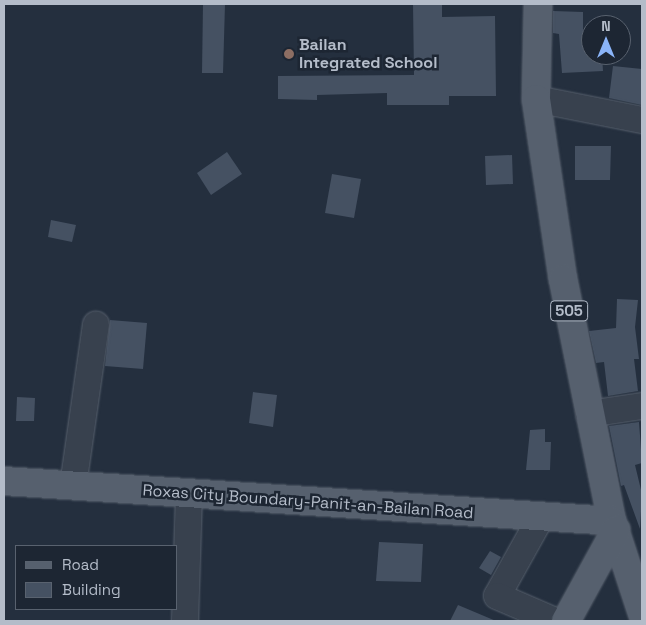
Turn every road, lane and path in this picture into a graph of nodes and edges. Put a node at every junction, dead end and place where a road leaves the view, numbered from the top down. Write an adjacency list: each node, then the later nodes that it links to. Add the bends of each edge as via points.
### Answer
1 (538, 4): 2 (main road, 505)
2 (536, 99): 3 (street); 6 (main road, 505, via 563,278)
3 (642, 120)
4 (96, 325): 8 (street)
5 (642, 406): 6 (street)
6 (589, 414): 11 (main road, 505)
7 (4, 481): 8 (main road, Roxas City Boundary-Panit-an-Bailan Road)
8 (73, 486): 9 (main road, Roxas City Boundary-Panit-an-Bailan Road)
9 (189, 494): 10 (main road, Roxas City Boundary-Panit-an-Bailan Road); 13 (street)
10 (541, 517): 11 (main road, Roxas City Boundary-Panit-an-Bailan Road); 14 (street, via 497,596)
11 (614, 526): 12 (main road, 505); 15 (main road)
12 (642, 613)
13 (185, 621)
14 (555, 621)
15 (566, 621)

